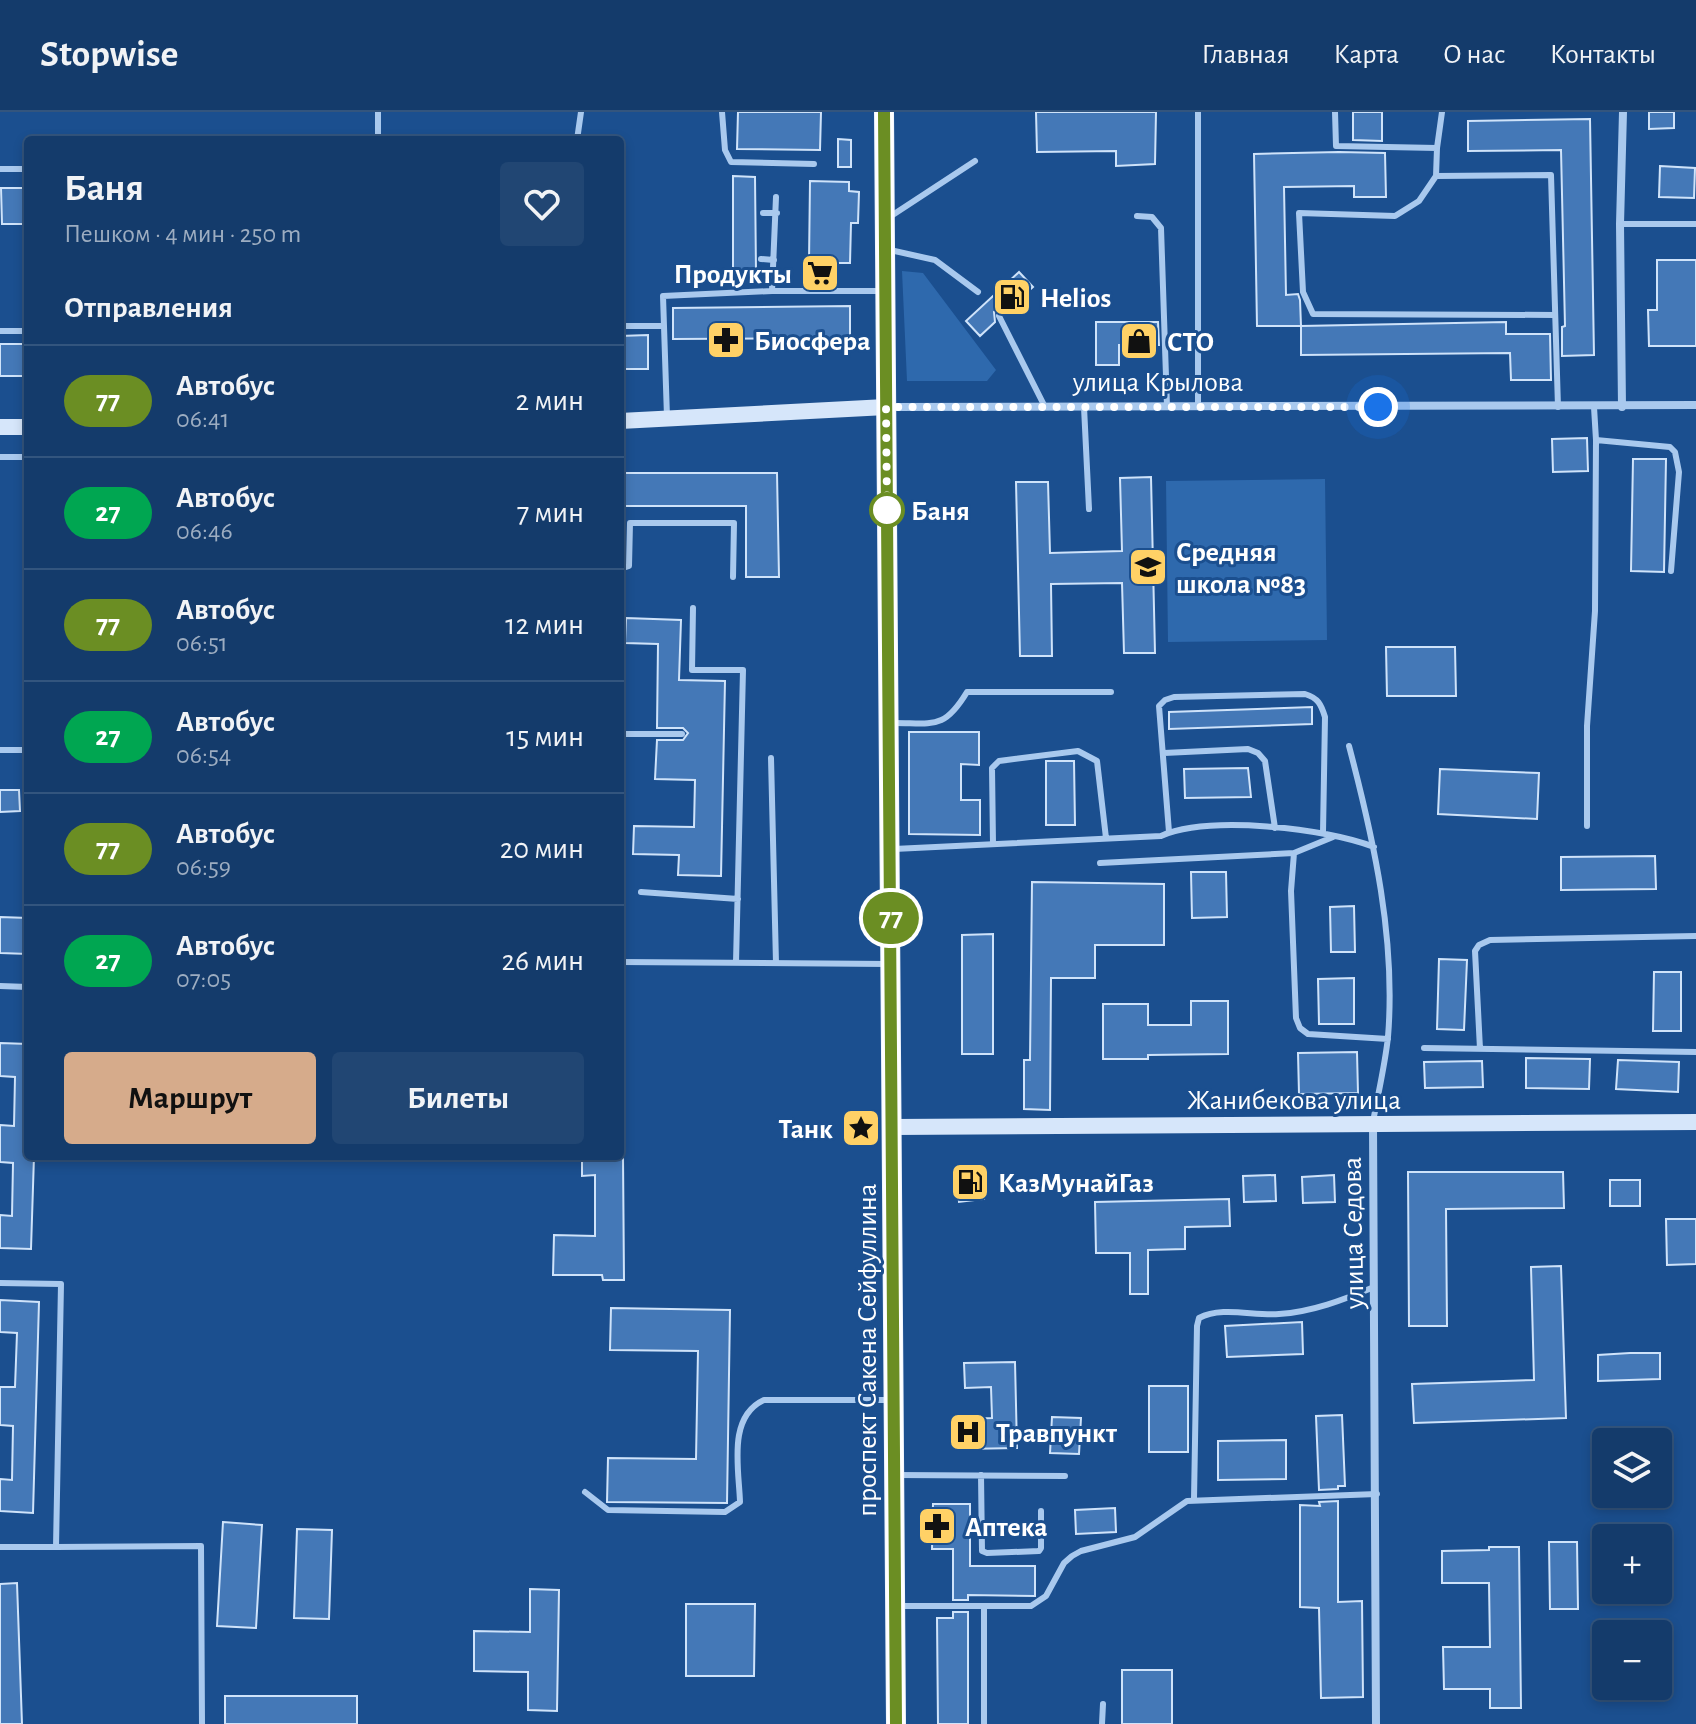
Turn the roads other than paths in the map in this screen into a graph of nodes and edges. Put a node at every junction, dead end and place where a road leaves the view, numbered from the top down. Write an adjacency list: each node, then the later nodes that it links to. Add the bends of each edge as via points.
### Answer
1 (378, 112): 9 (lane)
2 (581, 112): 10 (lane)
3 (722, 112): 13 (lane, via 731,162)
4 (884, 112): 21 (main road, проспект Сакена Сейфуллина)
5 (1198, 112): 41 (lane)
6 (1335, 112): 11 (lane, via 1336,146)
7 (1442, 112): 11 (lane)
8 (1623, 112): 22 (street)
9 (378, 136)
10 (578, 136)
11 (1437, 148): 16 (lane)
12 (975, 161): 21 (lane)
13 (814, 164)
14 (0, 169): 15 (lane)
15 (24, 169)
16 (1436, 176): 30 (lane, via 1551,175); 30 (lane, via 1419,201 1395,216 1299,213 1303,292 1313,314)
17 (776, 197): 19 (lane)
18 (763, 213): 19 (lane)
19 (777, 213): 26 (lane)
20 (1137, 216): 37 (lane, via 1152,217 1161,228)
21 (885, 220): 24 (main road, проспект Сакена Сейфуллина)
22 (1620, 224): 23 (lane); 44 (street)
23 (1696, 224)
24 (887, 249): 28 (main road, проспект Сакена Сейфуллина); 29 (lane, via 935,260)
25 (761, 259): 26 (lane)
26 (774, 260): 27 (lane)
27 (772, 291): 28 (lane); 33 (lane, via 663,296)
28 (886, 291): 38 (main road, проспект Сакена Сейфуллина)
29 (978, 292)
30 (1555, 315): 42 (lane)
31 (999, 316): 39 (lane)
32 (624, 326): 33 (lane)
33 (663, 326): 45 (lane)
34 (0, 331): 35 (lane)
35 (24, 331)
36 (1696, 405): 44 (street, улица Крылова)
37 (1167, 406): 40 (street, улица Крылова); 41 (street, улица Крылова)
38 (886, 407): 39 (street, улица Крылова); 45 (street, улица Крылова); 58 (main road, проспект Сакена Сейфуллина)
39 (1045, 407): 40 (street, улица Крылова)
40 (1084, 407): 52 (lane)
41 (1198, 407): 42 (street, улица Крылова)
42 (1558, 407): 43 (street, улица Крылова)
43 (1594, 407): 44 (street, улица Крылова); 49 (lane)
44 (1622, 407)
45 (667, 420): 46 (street, улица Крылова)
46 (624, 421)
47 (0, 427): 48 (street)
48 (24, 427)
49 (1596, 440): 54 (lane, via 1670,447 1675,452 1679,472); 66 (lane)
50 (0, 457): 51 (lane)
51 (24, 457)
52 (1089, 509)
53 (624, 568): 55 (lane, via 629,566 630,523 734,523)
54 (1671, 571)
55 (733, 577)
56 (693, 608): 78 (lane, via 692,670 743,670)
57 (1111, 692): 58 (lane, via 967,692 940,723)
58 (889, 723): 74 (main road, проспект Сакена Сейфуллина)
59 (624, 734): 60 (lane)
60 (682, 734)
61 (1349, 746): 73 (lane, улица Седова)
62 (0, 750): 63 (lane)
63 (24, 750)
64 (1164, 753): 67 (lane, via 1258,753 1265,761); 68 (lane); 69 (lane, via 1159,706 1165,700 1315,697 1325,717)
65 (771, 758): 82 (lane)
66 (1587, 826)
67 (1275, 828): 68 (lane); 69 (lane)
68 (1169, 832): 71 (lane)
69 (1323, 833): 70 (lane)
70 (1337, 836): 73 (lane); 75 (lane)
71 (1106, 838): 72 (lane); 72 (lane, via 1097,761 1078,751 999,761 992,768)
72 (993, 844): 74 (lane)
73 (1374, 847): 86 (lane, улица Седова, via 1385,923)
74 (891, 849): 83 (main road, проспект Сакена Сейфуллина)
75 (1294, 853): 76 (lane); 86 (lane, via 1291,891 1300,1028 1308,1034)
76 (1100, 863)
77 (641, 892): 78 (lane)
78 (738, 899): 81 (lane)
79 (1696, 936): 88 (lane, via 1490,940 1479,945 1475,951)
80 (624, 962): 81 (lane)
81 (736, 963): 82 (lane)
82 (776, 963): 83 (lane)
83 (892, 964): 92 (main road, проспект Сакена Сейфуллина)
84 (0, 986): 85 (lane)
85 (24, 987)
86 (1388, 1039): 91 (lane, улица Седова)
87 (1424, 1048): 88 (lane)
88 (1480, 1049): 89 (lane)
89 (1696, 1052)
90 (1696, 1122): 91 (street, Жанибекова улица)
91 (1373, 1125): 92 (street, Жанибекова улица); 94 (street, улица Седова)
92 (893, 1127): 95 (main road, проспект Сакена Сейфуллина)
93 (0, 1283): 104 (lane, via 61,1284)
94 (1374, 1287): 100 (street, улица Седова); 101 (lane, via 1309,1310 1217,1312 1199,1318)
95 (894, 1400): 96 (main road, проспект Сакена Сейфуллина); 99 (lane, via 764,1400 753,1405 739,1437 740,1502 725,1512 608,1510)
96 (895, 1475): 97 (lane); 105 (main road, проспект Сакена Сейфуллина)
97 (981, 1475): 98 (lane); 102 (lane, via 982,1551 1039,1551)
98 (1065, 1476)
99 (585, 1492)
100 (1377, 1494): 101 (lane); 112 (street, улица Седова)
101 (1194, 1499): 106 (lane, via 1135,1537 1072,1556 1039,1603)
102 (1041, 1511)
103 (0, 1547): 104 (lane)
104 (56, 1547): 108 (lane, via 201,1546)
105 (895, 1606): 106 (lane); 109 (main road, проспект Сакена Сейфуллина)
106 (984, 1608): 110 (lane)
107 (1103, 1704): 111 (lane)
108 (202, 1724)
109 (896, 1724)
110 (984, 1724)
111 (1102, 1724)
112 (1376, 1724)

